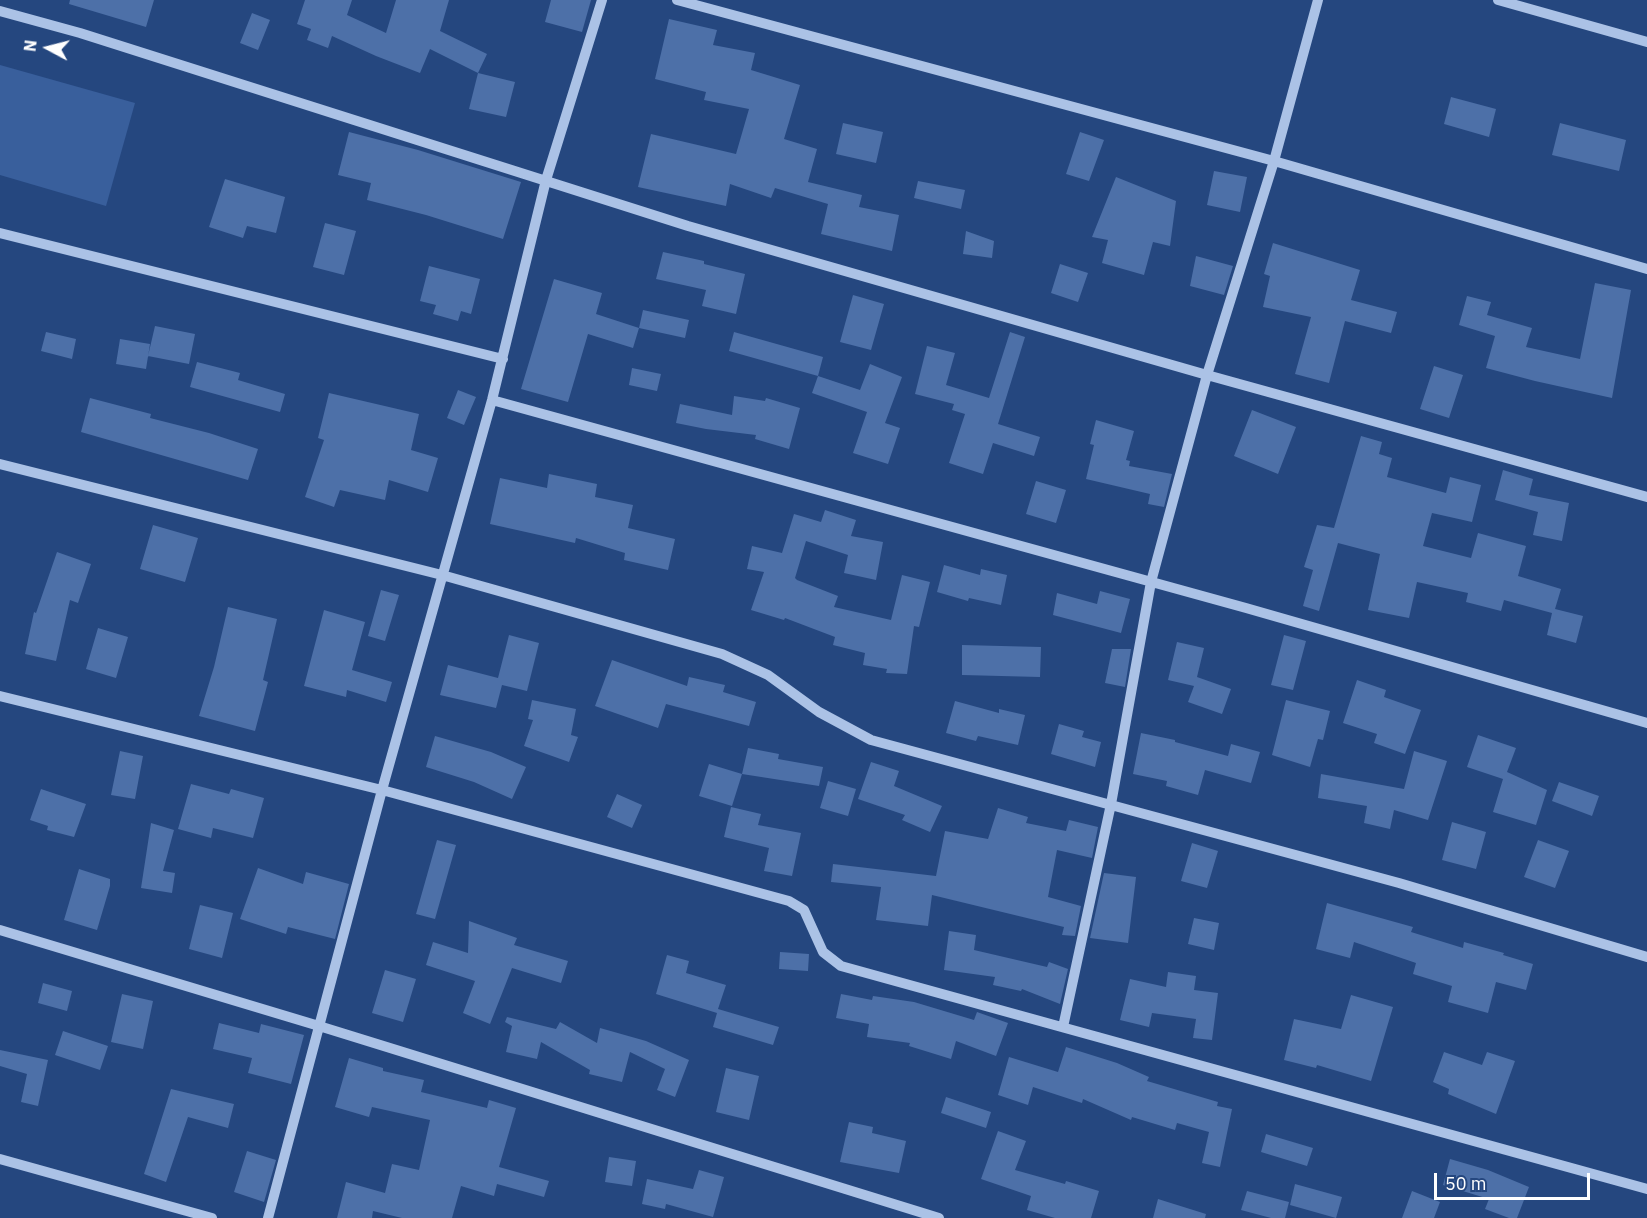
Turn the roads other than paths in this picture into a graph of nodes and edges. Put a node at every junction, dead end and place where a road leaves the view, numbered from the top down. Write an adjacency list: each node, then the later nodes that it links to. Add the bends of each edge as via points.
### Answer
1 (602, 0): 8 (street)
2 (677, 0): 7 (street)
3 (1318, 0): 7 (street)
4 (1498, 0): 6 (street)
5 (0, 12): 8 (street, via 80,33)
6 (1647, 42)
7 (1275, 161): 10 (street); 12 (street)
8 (546, 180): 11 (street); 12 (street, via 688,226)
9 (0, 233): 11 (street)
10 (1647, 269)
11 (503, 358): 13 (street)
12 (1208, 375): 15 (street); 17 (street)
13 (492, 400): 16 (street); 17 (street)
14 (0, 464): 16 (street)
15 (1647, 497)
16 (442, 575): 20 (street); 21 (street, via 722,654 768,675 819,712 871,740)
17 (1151, 582): 19 (street); 21 (street)
18 (0, 696): 20 (street)
19 (1647, 723)
20 (382, 790): 24 (street); 25 (street, via 789,901 804,910 823,952 841,966)
21 (1111, 804): 23 (street, via 1399,883); 25 (street)
22 (0, 930): 24 (street)
23 (1647, 957)
24 (319, 1026): 29 (street); 30 (street)
25 (1063, 1027): 27 (street)
26 (0, 1159): 28 (street)
27 (1647, 1189)
28 (212, 1218)
29 (268, 1218)
30 (939, 1218)

